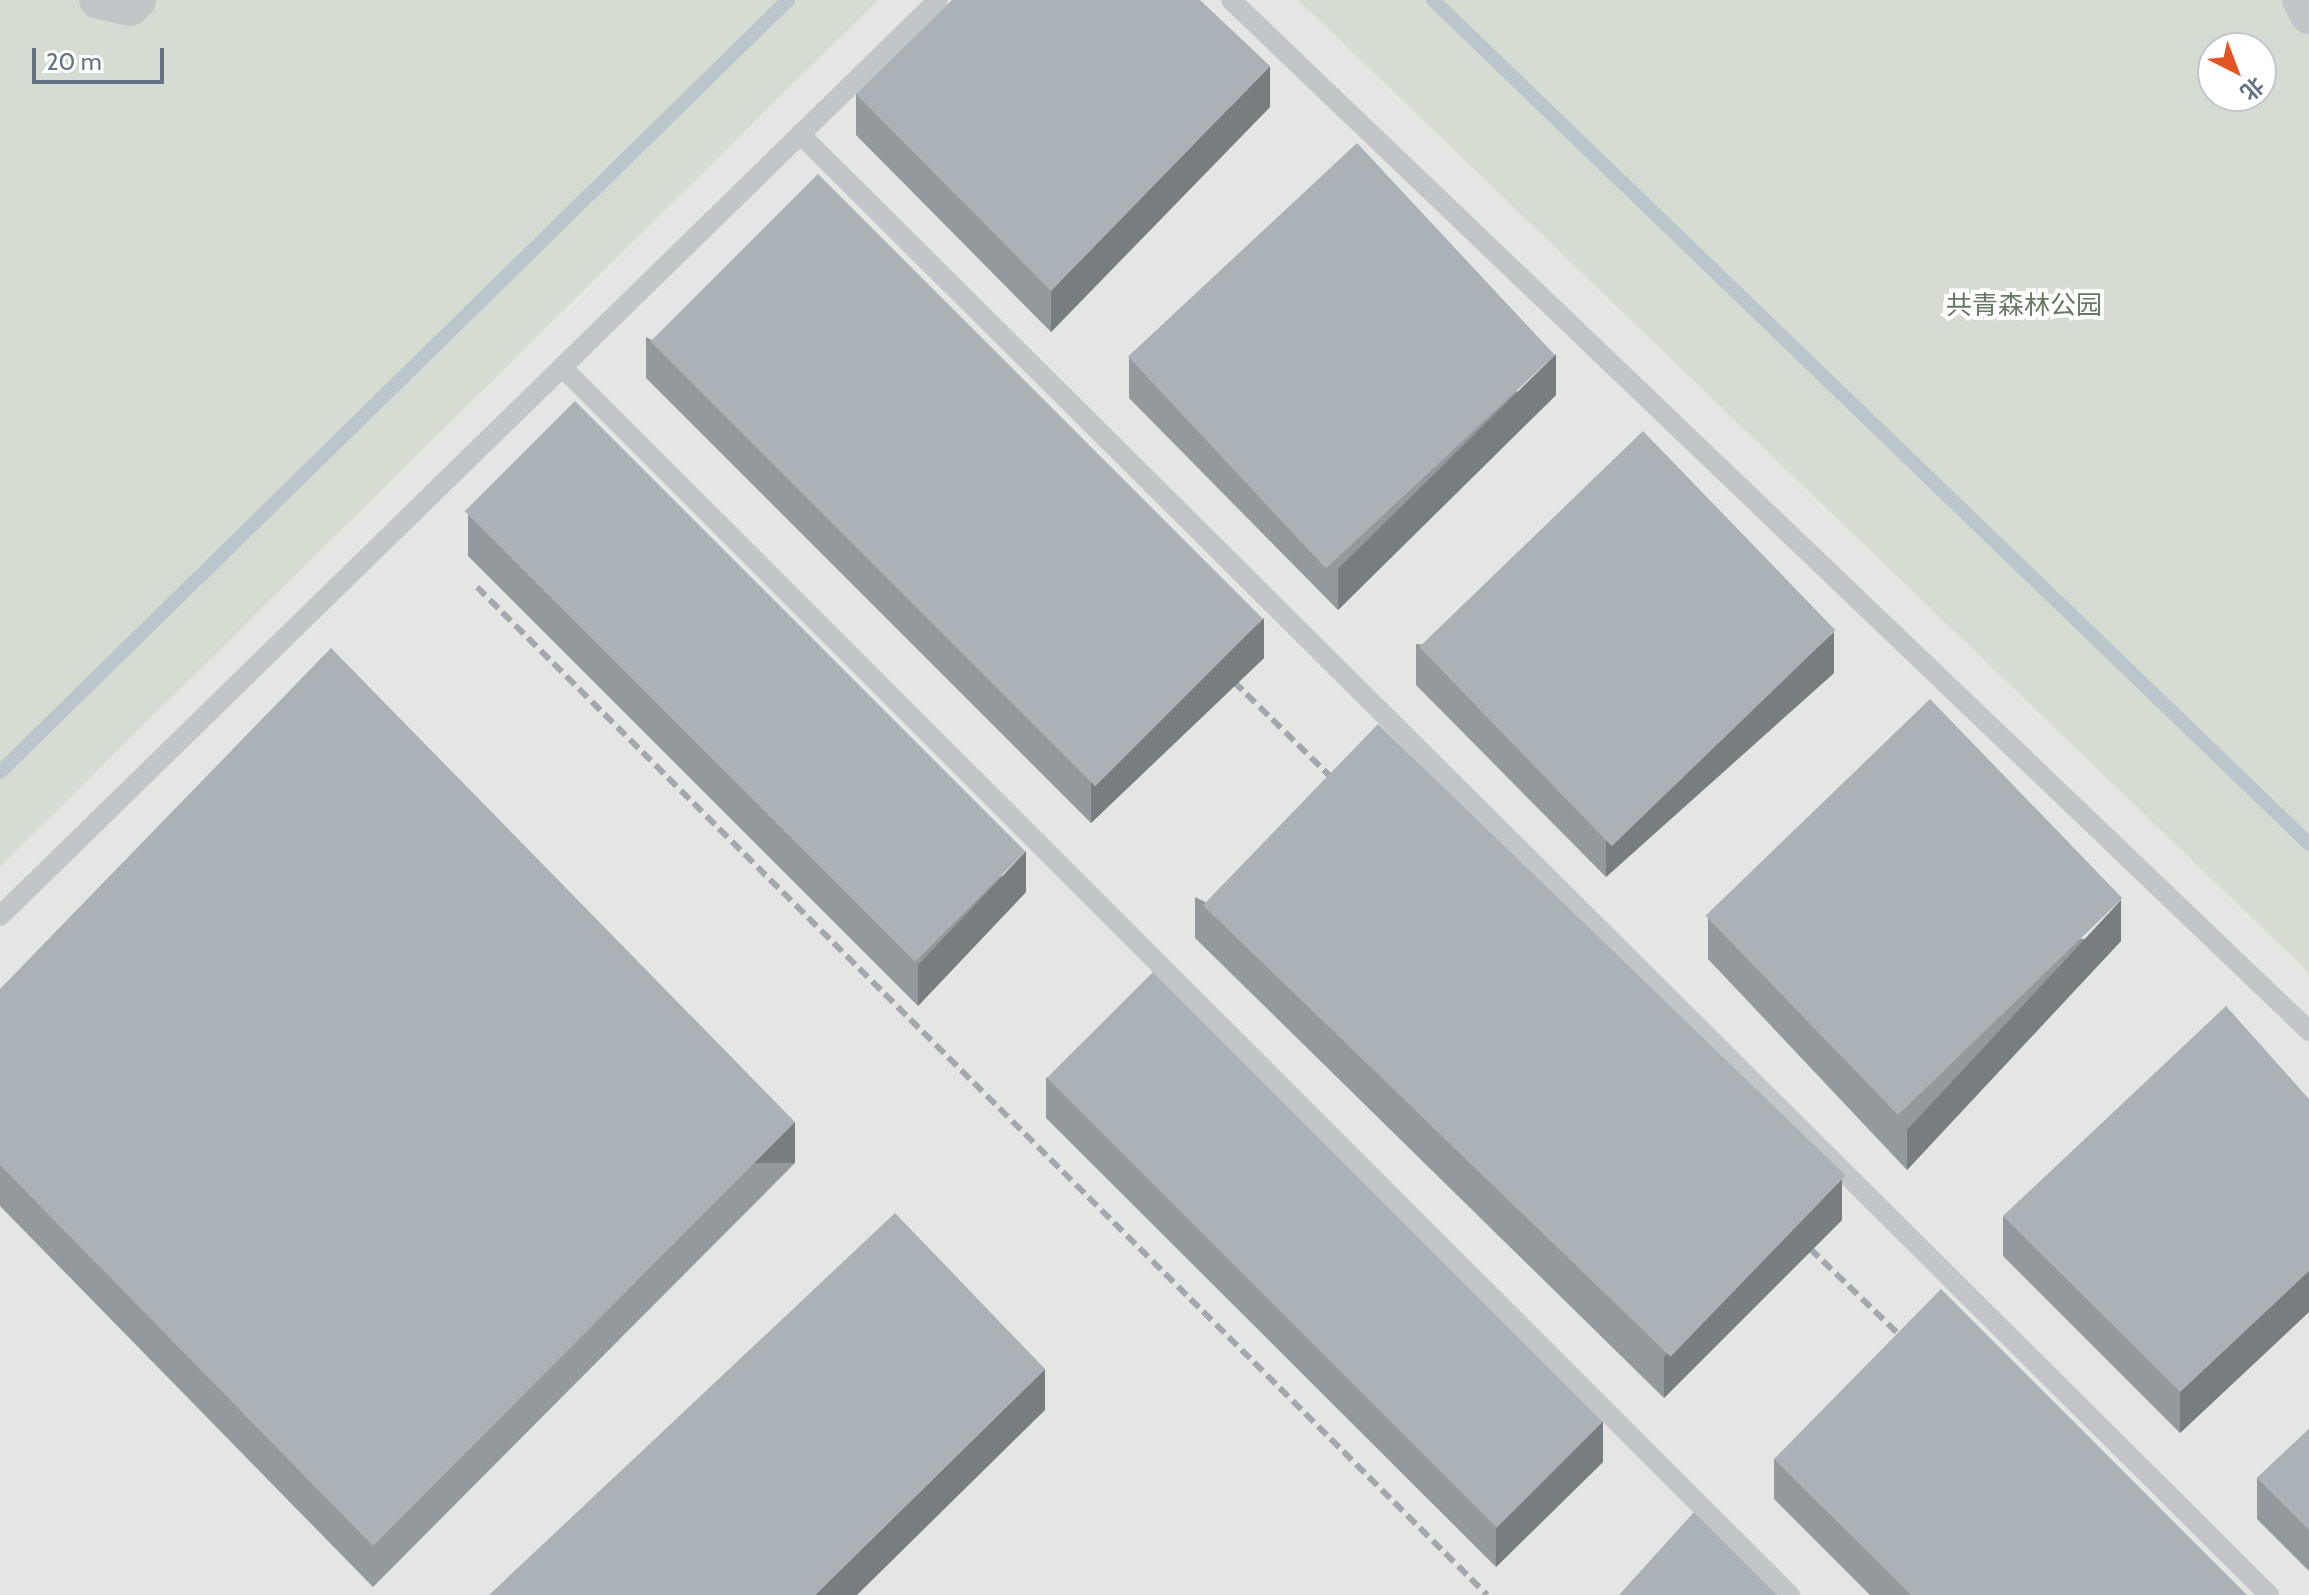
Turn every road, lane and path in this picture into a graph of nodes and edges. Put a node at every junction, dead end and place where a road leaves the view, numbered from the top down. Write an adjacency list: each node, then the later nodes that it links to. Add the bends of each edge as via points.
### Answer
1 (98, 0): 2 (street, via 130,7)
2 (137, 0)
3 (938, 0): 7 (lane)
4 (1231, 0): 10 (lane)
5 (2301, 0): 6 (street)
6 (2309, 15)
7 (800, 134): 8 (lane); 12 (lane)
8 (562, 367): 9 (lane); 11 (lane)
9 (0, 916)
10 (2309, 1031)
11 (1790, 1595)
12 (2269, 1595)

